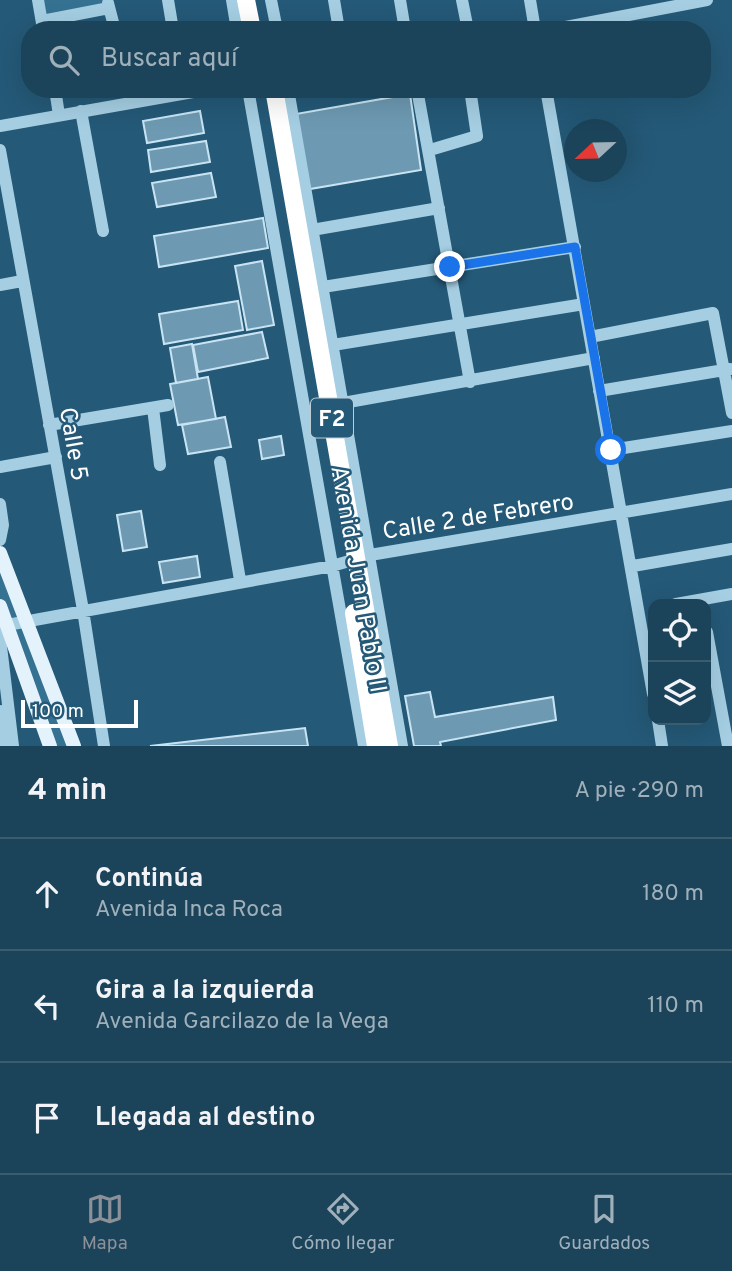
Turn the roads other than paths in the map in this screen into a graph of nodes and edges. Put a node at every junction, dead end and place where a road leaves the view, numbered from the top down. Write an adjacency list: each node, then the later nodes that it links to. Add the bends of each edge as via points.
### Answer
1 (38, 0): 13 (street)
2 (168, 0): 15 (street)
3 (232, 0): 16 (street)
4 (246, 0): 17 (highway)
5 (258, 0): 18 (highway)
6 (271, 0): 19 (street)
7 (334, 0): 20 (street)
8 (400, 0): 21 (street)
9 (462, 0): 22 (street)
10 (530, 0): 23 (street)
11 (707, 0): 24 (street)
12 (109, 4): 14 (street)
13 (42, 21)
14 (58, 21)
15 (172, 21)
16 (236, 21)
17 (250, 21)
18 (262, 21)
19 (275, 21)
20 (338, 21)
21 (404, 21)
22 (466, 21)
23 (534, 21)
24 (597, 21)
25 (56, 98): 37 (street)
26 (129, 98): 35 (street)
27 (155, 98): 35 (street)
28 (249, 98): 74 (street, Avenida Juan Pablo II)
29 (264, 98): 74 (highway, Avenida Juan Pablo II / F2)
30 (275, 98): 74 (highway, Avenida Juan Pablo II / F2)
31 (290, 98): 42 (street, Avenida Juan Pablo II)
32 (419, 98): 39 (street)
33 (471, 98): 39 (street, via 477,136)
34 (548, 98): 44 (street)
35 (130, 103): 36 (street)
36 (81, 111): 37 (street); 43 (street)
37 (59, 115): 38 (street)
38 (0, 126)
39 (429, 149): 41 (street)
40 (0, 150): 46 (street, Calle 5)
41 (439, 208): 42 (street); 45 (street)
42 (312, 230): 48 (street, Avenida Juan Pablo II)
43 (103, 231)
44 (575, 247): 45 (street); 49 (street)
45 (450, 267): 48 (street); 50 (street)
46 (22, 281): 47 (street); 61 (street, Calle 5)
47 (0, 285)
48 (323, 287): 52 (street, Avenida Juan Pablo II)
49 (584, 304): 50 (street); 51 (street)
50 (459, 325): 52 (street); 55 (street)
51 (590, 337): 53 (street); 54 (street, via 713,313)
52 (333, 345): 57 (street, Avenida Juan Pablo II)
53 (594, 358): 55 (street); 56 (street)
54 (728, 370): 56 (street); 60 (street)
55 (470, 382): 57 (street)
56 (599, 391): 63 (street)
57 (343, 403): 74 (street, Avenida Juan Pablo II)
58 (169, 405): 59 (street)
59 (153, 408): 61 (street); 66 (street)
60 (732, 413)
61 (50, 425): 64 (street, Calle 5)
62 (732, 431): 63 (street)
63 (611, 450): 70 (street)
64 (55, 457): 67 (street); 80 (street, Calle 5)
65 (220, 463): 76 (street)
66 (160, 465)
67 (0, 467)
68 (732, 494): 70 (street, Calle 2 de Febrero)
69 (0, 504): 71 (street)
70 (623, 513): 74 (street, Calle 2 de Febrero); 75 (street)
71 (0, 540)
72 (732, 549): 75 (street)
73 (0, 553): 83 (main road)
74 (351, 559): 76 (street, Calle 2 de Febrero); 96 (street, Avenida Juan Pablo II); 97 (highway, Avenida Juan Pablo II / F2); 98 (highway, Avenida Juan Pablo II / F2); 99 (street, Avenida Juan Pablo II)
75 (633, 566): 82 (street)
76 (240, 580): 80 (street, Calle 2 de Febrero)
77 (732, 594): 78 (street)
78 (704, 599)
79 (0, 606): 84 (main road)
80 (83, 610): 83 (street, Calle 2 de Febrero); 95 (street, Calle 5)
81 (648, 610): 82 (street)
82 (639, 611): 86 (street)
83 (25, 619): 84 (street, Calle 2 de Febrero); 94 (main road)
84 (7, 625): 87 (street, via 0,638); 93 (main road)
85 (711, 652): 90 (street)
86 (648, 664)
87 (3, 693): 92 (street)
88 (0, 711): 91 (street)
89 (659, 725): 100 (street)
90 (729, 743)
91 (4, 746)
92 (13, 746)
93 (50, 746)
94 (74, 746)
95 (104, 746)
96 (364, 746)
97 (376, 746)
98 (389, 746)
99 (402, 746)
100 (663, 746)

